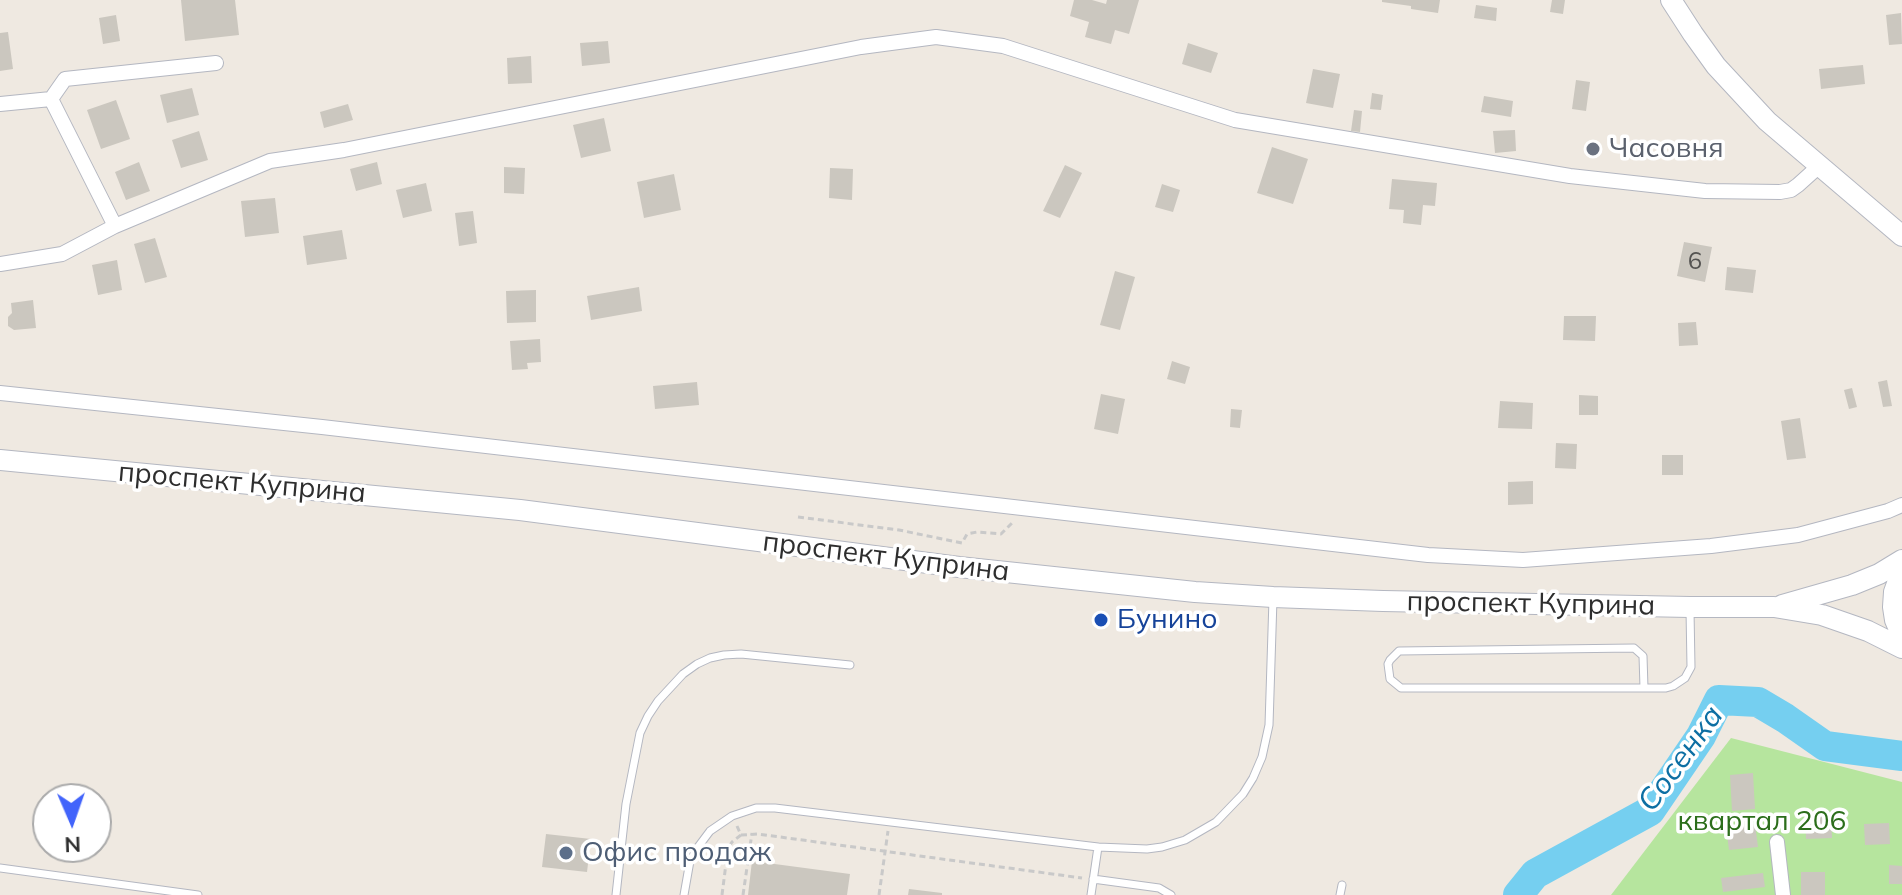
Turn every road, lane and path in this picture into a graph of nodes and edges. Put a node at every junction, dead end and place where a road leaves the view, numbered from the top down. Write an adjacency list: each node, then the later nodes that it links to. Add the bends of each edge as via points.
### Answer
1 (1671, 0): 5 (main road, via 1716,66)
2 (216, 63): 3 (street, via 65,79)
3 (51, 99): 4 (street); 6 (street)
4 (0, 104)
5 (1818, 167): 6 (street, via 1791,190 1780,192 1705,191 1570,176 1235,120 1003,46 936,37 270,161); 7 (main road)
6 (115, 226): 8 (street, via 62,254)
7 (1902, 236)
8 (0, 264)
9 (0, 393): 12 (street)
10 (0, 460): 16 (main road, проспект Куприна, via 520,510 959,567)
11 (1902, 505): 12 (street, via 1798,535 1523,560 1428,555)
12 (1015, 507): 13 (path, via 1013,521 1001,534 967,534 962,543)
13 (798, 517)
14 (1902, 560): 18 (main road, проспект Куприна, via 1852,585)
15 (1902, 570): 19 (main road, via 1893,607)
16 (1273, 597): 17 (main road, проспект Куприна); 28 (lane, via 1269,725 1262,757 1243,794 1216,822 1185,840 1147,849)
17 (1690, 607): 18 (main road, проспект Куприна); 22 (lane, via 1691,667 1685,678 1673,686)
18 (1774, 607): 20 (main road, проспект Куприна, via 1822,615)
19 (1902, 636)
20 (1902, 648)
21 (850, 665): 34 (lane, via 741,654 710,658 683,674 658,701 640,733)
22 (1644, 688): 22 (lane, via 1401,688 1390,679 1388,664 1399,651 1634,648 1643,656)
23 (732, 816): 24 (lane, via 775,808); 26 (path); 35 (lane, via 698,847)
24 (889, 822): 28 (lane); 29 (path)
25 (752, 833): 26 (path); 29 (path); 37 (path)
26 (741, 835): 36 (path, via 728,848)
27 (1777, 842): 42 (street)
28 (1098, 847): 31 (lane)
29 (885, 851): 31 (path); 38 (path)
30 (0, 868): 33 (lane)
31 (1093, 879): 39 (lane); 40 (lane, via 1159,888)
32 (1342, 885): 41 (lane)
33 (198, 895)
34 (616, 895)
35 (684, 895)
36 (722, 895)
37 (743, 895)
38 (879, 895)
39 (1091, 895)
40 (1171, 895)
41 (1340, 895)
42 (1783, 895)

